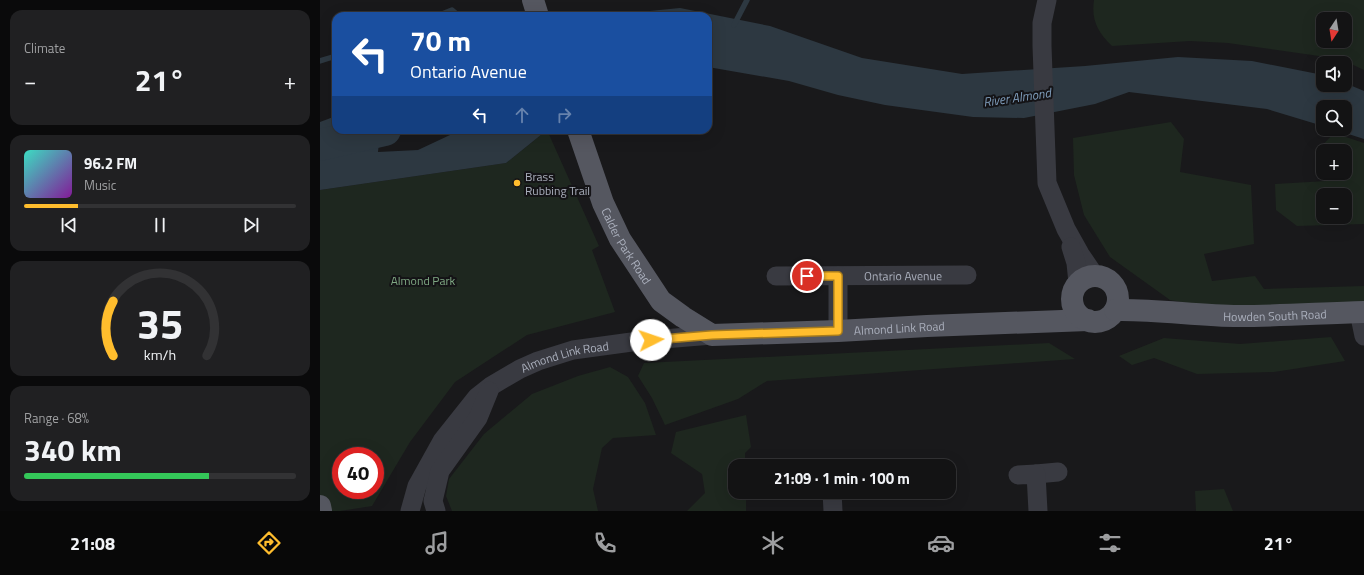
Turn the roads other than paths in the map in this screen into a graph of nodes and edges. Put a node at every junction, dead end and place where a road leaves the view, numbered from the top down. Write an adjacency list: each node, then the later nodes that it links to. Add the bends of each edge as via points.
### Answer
1 (533, 0): 3 (main road)
2 (1047, 0): 8 (street, via 1042,23 1047,184 1066,229 1080,254)
3 (537, 12)
4 (579, 134): 14 (main road, Calder Park Road, via 603,204 620,239 661,301)
5 (968, 275): 7 (street, Ontario Avenue)
6 (776, 276): 7 (street, Ontario Avenue)
7 (838, 276): 13 (street)
8 (1082, 286): 9 (main road, via 1103,277 1110,282); 11 (main road, via 1076,312); 12 (main road, Almond Link Road)
9 (1115, 299): 10 (main road, Howden South Road, via 1138,310 1186,314 1240,316); 11 (main road, via 1111,315 1100,321)
10 (1362, 312): 15 (street)
11 (1088, 320): 12 (main road, Almond Link Road)
12 (1028, 323): 13 (main road, Almond Link Road)
13 (838, 331): 14 (main road, Almond Link Road)
14 (712, 335): 16 (street, Almond Link Road, via 573,350 538,361)
15 (1364, 336)
16 (491, 386): 21 (street, Almond Link Road, via 477,397 442,441 417,486); 22 (street, via 478,418 440,471 433,501)
17 (1058, 472): 24 (street, via 1027,474)
18 (832, 499): 23 (street)
19 (320, 506): 20 (main road)
20 (321, 511)
21 (410, 511)
22 (436, 511)
23 (833, 511)
24 (1038, 511)

